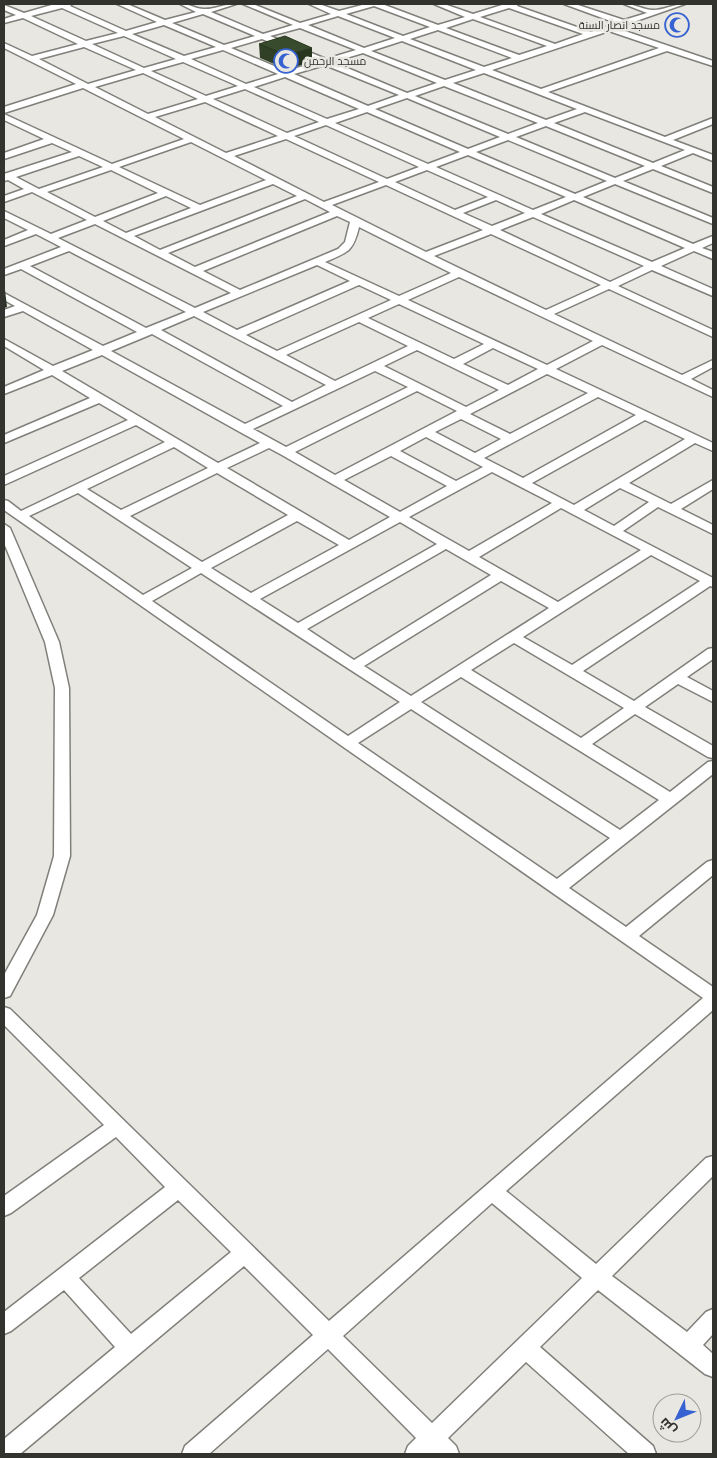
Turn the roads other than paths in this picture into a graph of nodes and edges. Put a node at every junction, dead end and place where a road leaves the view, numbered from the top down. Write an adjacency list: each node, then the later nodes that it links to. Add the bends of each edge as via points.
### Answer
1 (64, 4): 17 (street); 25 (street)
2 (121, 4): 20 (street)
3 (184, 4): 14 (street)
4 (232, 4): 14 (street)
5 (247, 4): 22 (street)
6 (313, 4): 16 (street)
7 (374, 4): 16 (street); 23 (street)
8 (438, 4): 18 (street)
9 (509, 4): 18 (street); 26 (street)
10 (568, 4): 21 (street)
11 (628, 4): 15 (street)
12 (681, 4): 15 (street)
13 (4, 7): 17 (street)
14 (203, 12): 20 (street); 27 (street)
15 (654, 12): 21 (street)
16 (339, 14): 22 (street); 28 (street)
17 (24, 16): 19 (street); 29 (street)
18 (474, 16): 23 (street); 31 (street)
19 (4, 21)
20 (165, 22): 25 (street); 32 (street)
21 (624, 23): 24 (street)
22 (301, 24): 27 (street); 34 (street)
23 (439, 27): 28 (street); 35 (street)
24 (608, 28): 26 (street); 33 (street)
25 (126, 33): 29 (street); 37 (street)
26 (590, 34): 31 (street)
27 (262, 36): 32 (street); 38 (street)
28 (403, 38): 34 (street); 40 (street)
29 (86, 44): 36 (street); 41 (street)
30 (4, 45): 36 (street)
31 (554, 46): 35 (street)
32 (222, 48): 37 (street); 42 (street)
33 (667, 48): 39 (street); 46 (street)
34 (364, 50): 38 (street); 43 (street)
35 (519, 58): 40 (street)
36 (30, 59): 44 (street)
37 (184, 59): 41 (street); 45 (street)
38 (327, 62): 42 (street); 47 (street)
39 (713, 64)
40 (484, 69): 43 (street); 46 (street)
41 (144, 70): 44 (street); 48 (street)
42 (284, 74): 45 (street); 49 (street)
43 (445, 83): 47 (street); 56 (street)
44 (85, 86): 51 (street); 53 (street)
45 (246, 86): 48 (street); 55 (street)
46 (542, 91): 50 (street)
47 (407, 95): 49 (street); 62 (street)
48 (206, 99): 53 (street); 61 (street)
49 (367, 108): 55 (street); 67 (street)
50 (587, 108): 56 (street); 64 (street)
51 (4, 110)
52 (4, 117): 57 (street)
53 (147, 117): 63 (street)
54 (713, 121): 58 (street)
55 (325, 122): 61 (street); 72 (street)
56 (546, 124): 62 (street); 73 (street)
57 (23, 126): 59 (street); 65 (street)
58 (700, 126): 60 (street); 64 (street)
59 (10, 130)
60 (713, 131)
61 (285, 136): 70 (street); 78 (street)
62 (508, 137): 67 (street); 77 (street)
63 (192, 139): 70 (street); 74 (street)
64 (667, 139): 66 (street)
65 (51, 140): 68 (street); 69 (street)
66 (694, 150): 71 (street); 73 (street)
67 (469, 151): 72 (street); 84 (street)
68 (78, 153): 74 (street); 75 (street)
69 (4, 156)
70 (226, 156): 76 (street)
71 (713, 158)
72 (427, 166): 78 (street); 83 (street)
73 (652, 166): 77 (street); 80 (street)
74 (110, 167): 79 (street); 81 (street)
75 (6, 177): 79 (street)
76 (274, 180): 82 (street); 87 (street)
77 (615, 181): 84 (street); 94 (street)
78 (386, 182): 86 (street); 89 (street)
79 (36, 190): 85 (street); 92 (street)
80 (713, 190)
81 (166, 194): 87 (street); 92 (street)
82 (305, 196): 86 (street); 103 (street)
83 (496, 197): 89 (street); 90 (street)
84 (574, 197): 90 (street); 102 (street)
85 (4, 199)
86 (324, 205): 88 (street)
87 (199, 208): 97 (street)
88 (338, 212): 93 (street); 109 (street)
89 (455, 213): 95 (street)
90 (533, 213): 95 (street); 108 (street)
91 (4, 214): 96 (street)
92 (96, 220): 97 (street); 98 (street)
93 (355, 221): 104 (street); 106 (street, via 347,248)
94 (713, 221)
95 (492, 230): 104 (street); 113 (street)
96 (36, 231): 98 (street); 100 (street)
97 (126, 236): 103 (street)
98 (50, 238): 101 (street)
99 (713, 239): 102 (street)
100 (4, 243)
101 (69, 248): 107 (street); 119 (street)
102 (695, 248): 105 (street); 108 (street)
103 (160, 253): 109 (street)
104 (426, 256): 111 (street)
105 (713, 256)
106 (316, 261): 112 (street); 114 (street)
107 (21, 265): 110 (street); 123 (street)
108 (652, 266): 113 (street); 115 (street)
109 (194, 271): 114 (street)
110 (4, 272)
111 (459, 273): 117 (street); 121 (street)
112 (359, 281): 117 (street); 124 (street)
113 (610, 285): 121 (street); 125 (street)
114 (238, 293): 119 (street)
115 (713, 293)
116 (4, 296): 118 (street)
117 (399, 300): 122 (street); 127 (street)
118 (23, 307): 120 (street); 130 (street)
119 (193, 312): 123 (street); 124 (street)
120 (4, 314)
121 (546, 314): 126 (street)
122 (359, 318): 129 (street); 131 (street)
123 (148, 330): 130 (street); 145 (street)
124 (238, 334): 131 (street)
125 (713, 334)
126 (600, 341): 135 (street); 137 (street)
127 (493, 344): 133 (street); 135 (street)
128 (5, 345): 136 (street)
129 (417, 346): 133 (street); 134 (street)
130 (101, 350): 136 (street); 149 (street)
131 (277, 355): 138 (street)
132 (713, 363): 137 (street)
133 (454, 364): 140 (street)
134 (374, 366): 138 (street); 139 (street)
135 (546, 369): 140 (street); 142 (street)
136 (51, 372): 141 (street); 144 (street)
137 (682, 380): 143 (street)
138 (335, 385): 145 (street)
139 (417, 387): 146 (street); 158 (street)
140 (507, 390): 146 (street)
141 (4, 391)
142 (597, 393): 147 (street); 153 (street)
143 (713, 394)
144 (100, 398): 148 (street); 152 (street)
145 (291, 406): 149 (street)
146 (463, 413): 150 (street); 153 (street)
147 (645, 415): 151 (street); 164 (street)
148 (137, 420): 154 (street); 163 (street)
149 (244, 429): 155 (street)
150 (426, 432): 157 (street); 159 (street)
151 (695, 438): 156 (street); 165 (street)
152 (4, 439)
153 (510, 439): 159 (street)
154 (175, 442): 161 (street); 168 (street)
155 (269, 443): 158 (street); 161 (street)
156 (713, 447)
157 (390, 450): 162 (street); 167 (street)
158 (286, 452): 162 (street)
159 (474, 458): 160 (street)
160 (491, 467): 164 (street); 167 (street)
161 (218, 468): 174 (street); 175 (street)
162 (335, 480): 177 (street)
163 (4, 481)
164 (523, 483): 170 (street)
165 (620, 483): 169 (street); 173 (street)
166 (713, 484): 172 (street)
167 (456, 486): 177 (street)
168 (78, 488): 174 (street); 176 (street)
169 (658, 502): 172 (street); 179 (street)
170 (561, 503): 173 (street); 184 (street)
171 (4, 504): 176 (street)
172 (672, 509): 180 (street)
173 (575, 510): 179 (street)
174 (121, 515): 185 (street)
175 (298, 515): 182 (street); 185 (street)
176 (20, 516): 189 (street)
177 (400, 516): 181 (street); 182 (street)
178 (4, 528): 210 (street, via 52,642 62,688 62,856 45,916)
179 (614, 530): 183 (street)
180 (713, 530)
181 (446, 544): 184 (street); 191 (street)
182 (348, 545): 188 (street)
183 (650, 550): 187 (street); 190 (street)
184 (469, 557): 186 (street)
185 (202, 568): 188 (street); 189 (street)
186 (501, 575): 190 (street); 194 (street)
187 (711, 582): 196 (street)
188 (251, 599): 191 (street)
189 (143, 600): 201 (street)
190 (558, 608): 192 (street)
191 (298, 630): 194 (street)
192 (513, 637): 195 (street); 196 (street)
193 (713, 652): 197 (street)
194 (354, 666): 199 (street)
195 (462, 671): 199 (street); 202 (street)
196 (572, 672): 200 (street)
197 (678, 678): 198 (street); 200 (street)
198 (713, 698)
199 (410, 703): 201 (street); 206 (street)
200 (634, 708): 202 (street); 203 (street)
201 (347, 743): 208 (street)
202 (581, 745): 205 (street)
203 (713, 753)
204 (713, 766): 205 (street)
205 (670, 800): 206 (street)
206 (621, 838): 208 (street)
207 (713, 866): 209 (street)
208 (557, 888): 209 (street)
209 (627, 936): 211 (street)
210 (4, 991)
211 (713, 996)
212 (713, 1000): 217 (street)
213 (4, 1014): 214 (street)
214 (117, 1126): 216 (street); 218 (street)
215 (713, 1164): 221 (street)
216 (180, 1187): 219 (street); 220 (street)
217 (492, 1191): 221 (street); 224 (street)
218 (4, 1207)
219 (246, 1252): 224 (street); 226 (street)
220 (65, 1277): 223 (street); 226 (street)
221 (598, 1278): 225 (street); 227 (street)
222 (713, 1319): 225 (street)
223 (4, 1324)
224 (328, 1335): 229 (street); 231 (street)
225 (688, 1346): 228 (street)
226 (130, 1348): 230 (street)
227 (526, 1348): 229 (street); 233 (street)
228 (713, 1367)
229 (424, 1447): 232 (street)
230 (4, 1453)
231 (193, 1454)
232 (448, 1454)
233 (645, 1454)

